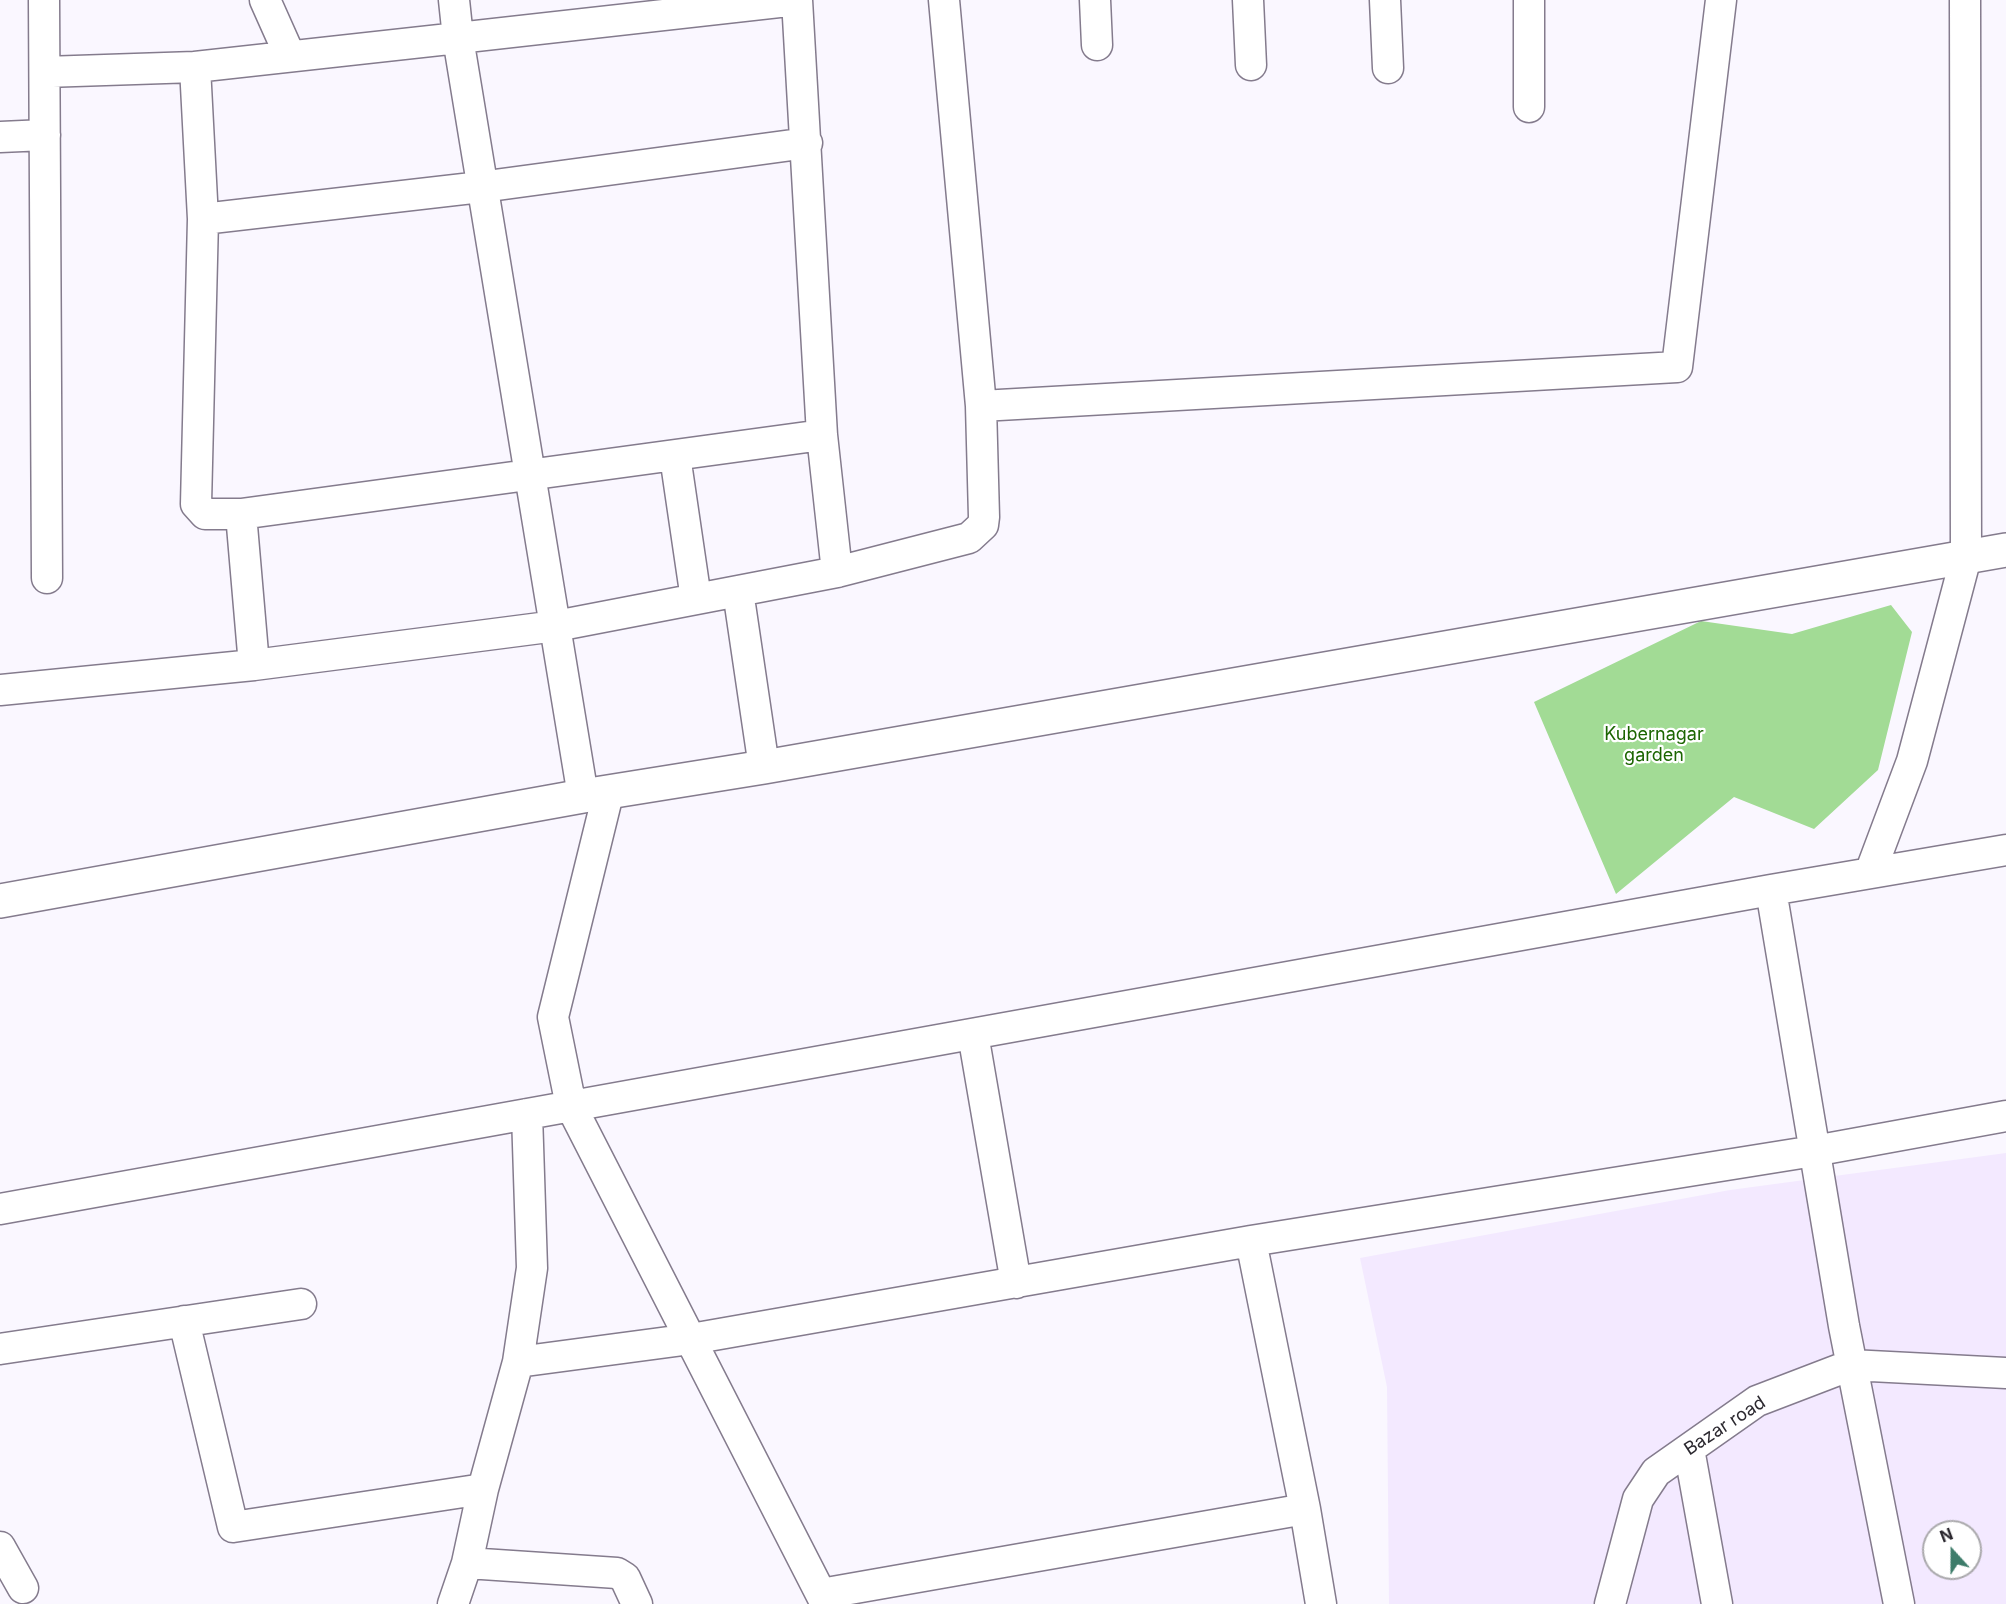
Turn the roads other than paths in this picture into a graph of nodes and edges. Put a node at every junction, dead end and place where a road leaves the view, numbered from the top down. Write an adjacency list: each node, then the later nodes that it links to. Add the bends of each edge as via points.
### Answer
1 (44, 0): 18 (street)
2 (265, 0): 14 (street)
3 (454, 0): 12 (street)
4 (797, 0): 12 (street); 22 (street)
5 (944, 0): 25 (street)
6 (1095, 0): 13 (street)
7 (1248, 0): 15 (street)
8 (1385, 0): 17 (street)
9 (1529, 0): 19 (street)
10 (1721, 0): 25 (street, via 1677,367)
11 (1965, 0): 31 (street)
12 (458, 38): 14 (street); 23 (street)
13 (1097, 45)
14 (290, 56): 16 (street)
15 (1251, 65)
16 (195, 67): 18 (street); 24 (street)
17 (1388, 68)
18 (45, 72): 20 (street)
19 (1529, 107)
20 (45, 135): 21 (street); 33 (street)
21 (0, 137)
22 (807, 144): 23 (street); 26 (street)
23 (481, 187): 24 (street); 28 (street)
24 (203, 219): 29 (street, via 196,504 205,514)
25 (981, 406): 32 (street, via 984,517 977,532 969,538)
26 (822, 435): 27 (street); 32 (street)
27 (675, 456): 28 (street); 35 (street)
28 (531, 475): 29 (street); 36 (street)
29 (241, 514): 37 (street)
30 (2006, 550): 31 (street)
31 (1966, 557): 39 (street); 42 (street, via 1912,761)
32 (837, 572): 34 (street)
33 (47, 578)
34 (738, 591): 35 (street); 39 (street)
35 (696, 599): 36 (street)
36 (556, 626): 37 (street); 40 (street)
37 (254, 665): 38 (street)
38 (0, 690)
39 (765, 767): 40 (street)
40 (595, 795): 44 (street); 46 (street, via 553,1017)
41 (2006, 850): 42 (street)
42 (1869, 873): 43 (street)
43 (1771, 890): 45 (street); 49 (street)
44 (0, 901)
45 (973, 1034): 46 (street); 52 (street)
46 (571, 1106): 47 (street); 55 (street)
47 (527, 1113): 50 (street); 57 (street, via 532,1268)
48 (2006, 1116): 49 (street)
49 (1814, 1150): 51 (street); 58 (street)
50 (0, 1209)
51 (1251, 1241): 52 (street); 62 (street)
52 (1016, 1283): 55 (street)
53 (301, 1304): 54 (street)
54 (184, 1322): 56 (street); 61 (street, via 233,1527)
55 (691, 1339): 57 (street); 66 (street)
56 (0, 1349)
57 (518, 1362): 61 (street)
58 (1851, 1365): 59 (street, Bazar road); 60 (street, Bazar road, via 1757,1401); 72 (street)
59 (2006, 1373)
60 (1689, 1449): 70 (street, Bazar road, via 1656,1472 1638,1499); 71 (street)
61 (483, 1489): 64 (street)
62 (1305, 1509): 66 (street); 69 (street)
63 (0, 1547): 65 (street)
64 (467, 1563): 67 (street); 68 (street, via 617,1573 624,1578)
65 (23, 1588)
66 (824, 1599)
67 (453, 1604)
68 (637, 1604)
69 (1321, 1604)
70 (1610, 1604)
71 (1717, 1604)
72 (1899, 1604)

